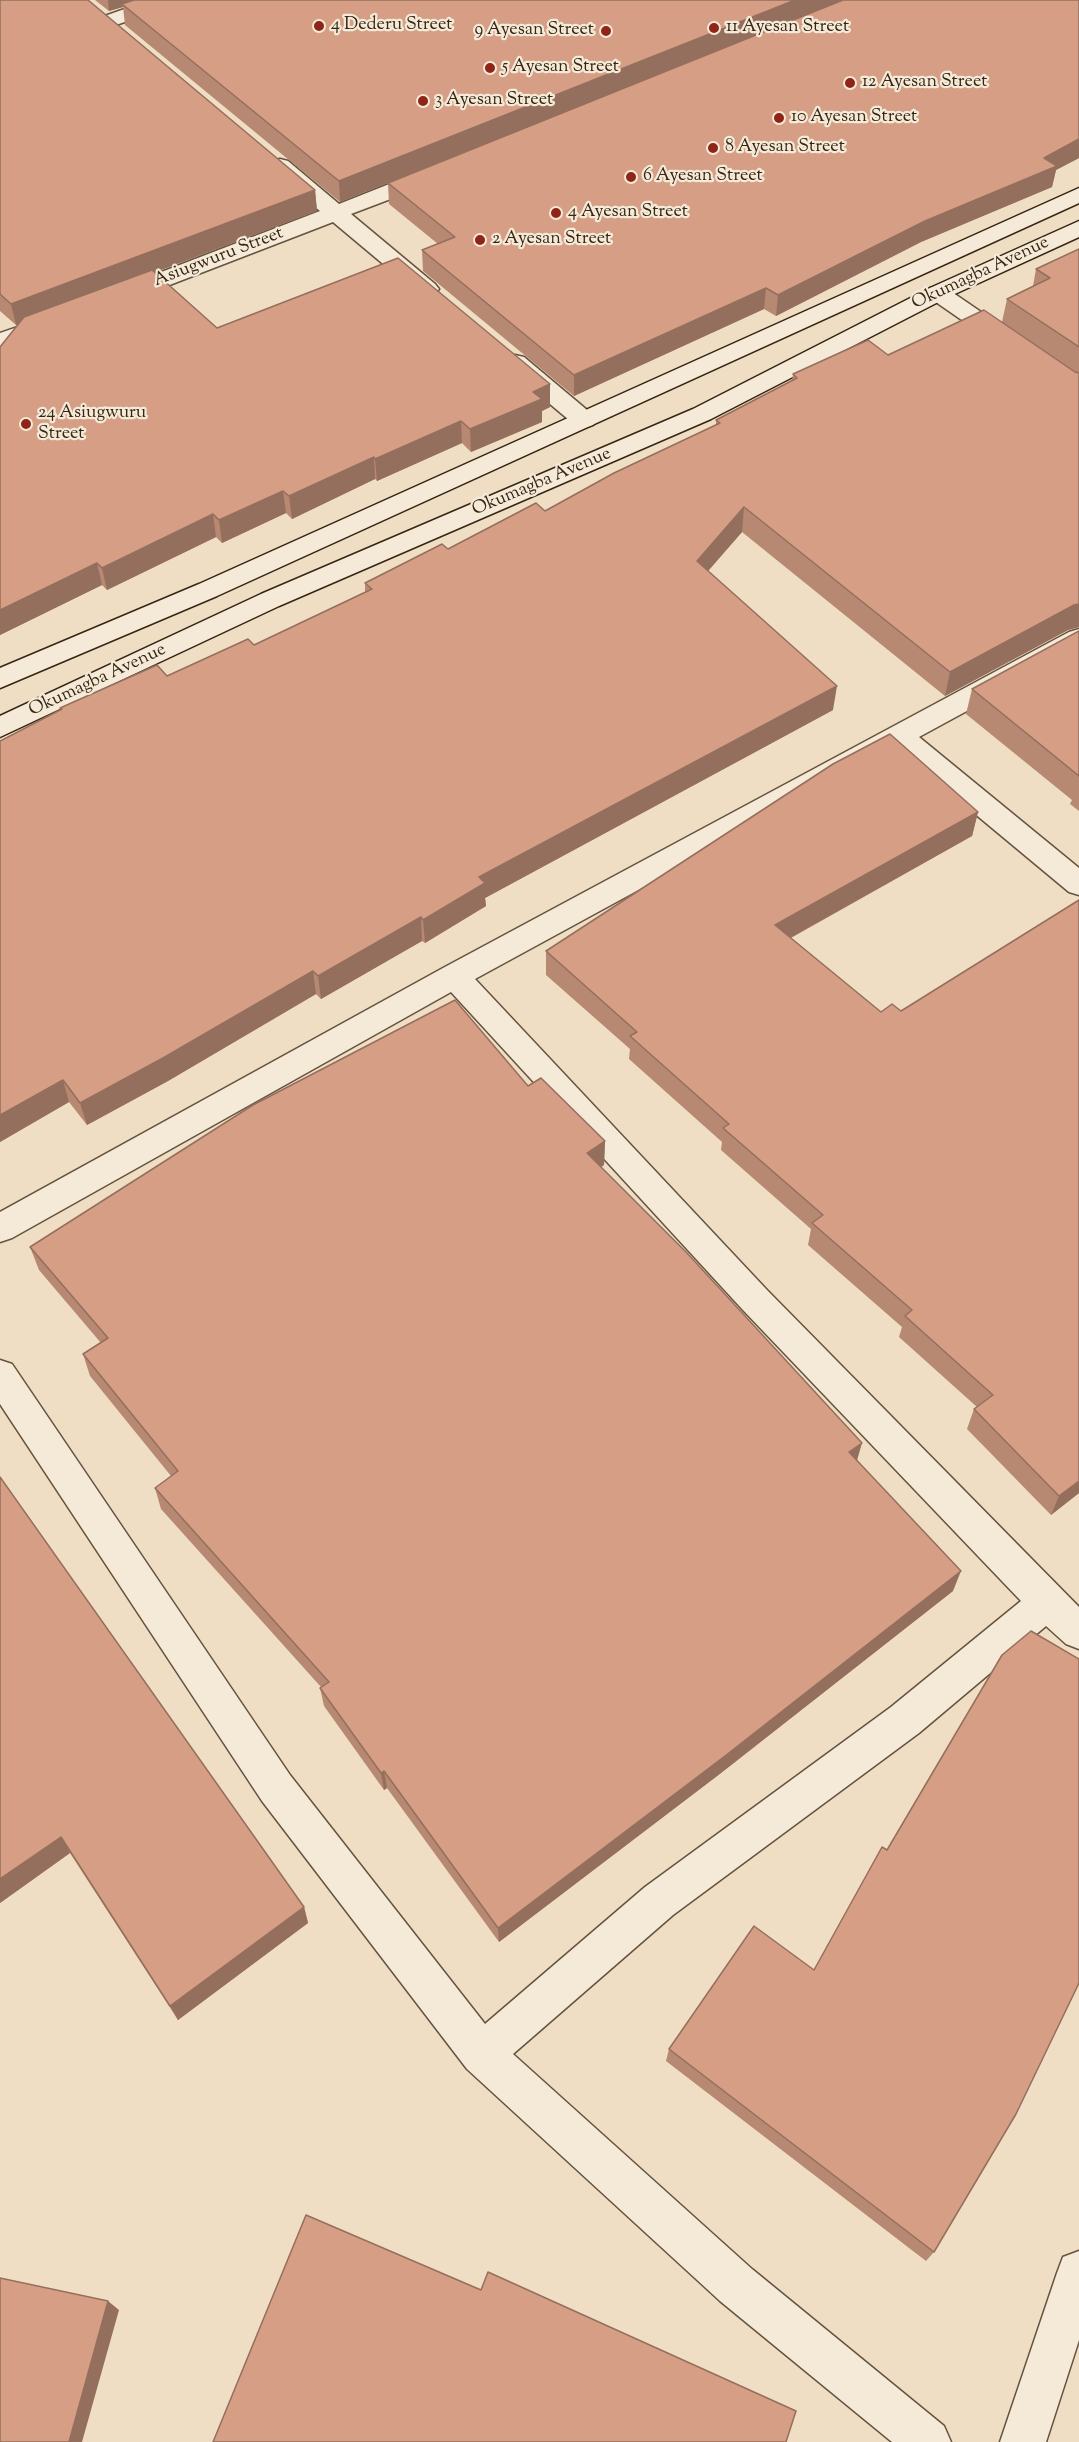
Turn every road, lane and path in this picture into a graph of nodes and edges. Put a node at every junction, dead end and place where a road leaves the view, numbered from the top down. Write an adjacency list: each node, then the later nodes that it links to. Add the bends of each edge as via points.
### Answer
1 (170, 0): 3 (street)
2 (89, 7): 3 (street)
3 (106, 22): 4 (street)
4 (124, 37)
5 (263, 152): 8 (street)
6 (448, 169): 8 (street, Asiugwuru Street)
7 (1079, 195): 17 (street, Okumagba Avenue)
8 (337, 214): 11 (street, Asiugwuru Street); 12 (street)
9 (1079, 228): 10 (street, Okumagba Avenue)
10 (938, 293): 16 (street); 20 (street, Okumagba Avenue, via 702,414 270,600)
11 (98, 304)
12 (447, 305)
13 (65, 317): 14 (street)
14 (0, 341)
15 (502, 351): 17 (street)
16 (1079, 390)
17 (584, 420): 19 (street, Okumagba Avenue)
18 (1079, 638): 21 (street)
19 (0, 679)
20 (0, 727)
21 (898, 735): 22 (street); 23 (street)
22 (1079, 884)
23 (454, 976): 24 (street); 26 (street, via 755,1300)
24 (0, 1228)
25 (0, 1375): 28 (street, via 276,1788)
26 (1047, 1602): 27 (street); 28 (street, via 905,1720 659,1901)
27 (1079, 1632)
28 (482, 2054): 30 (street, via 736,2285)
29 (1079, 2273): 31 (street)
30 (928, 2442)
31 (1023, 2442)

